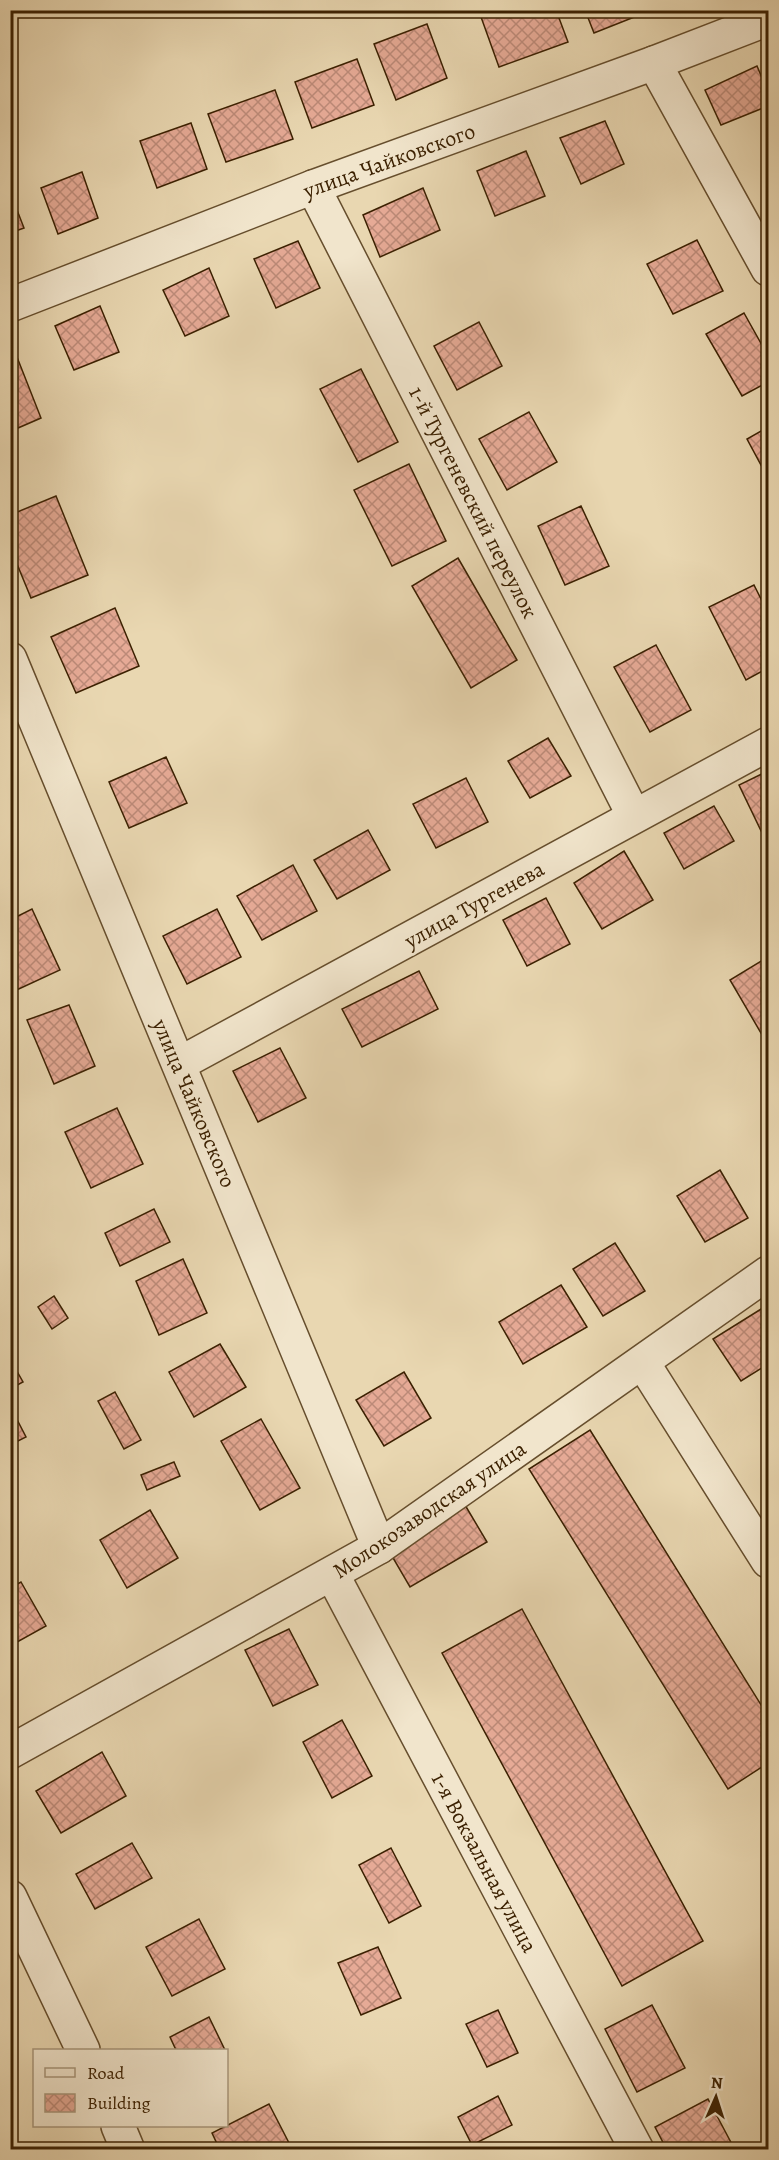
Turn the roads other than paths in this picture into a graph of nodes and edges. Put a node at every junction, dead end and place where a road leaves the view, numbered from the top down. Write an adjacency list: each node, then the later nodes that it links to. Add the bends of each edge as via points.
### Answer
1 (768, 19): 2 (street, улица Чайковского)
2 (654, 63): 3 (street, улица Чайковского); 4 (street)
3 (314, 187): 5 (street, улица Чайковского); 8 (street, 1-й Тургеневский переулок)
4 (768, 268)
5 (10, 305)
6 (10, 659): 9 (street, улица Чайковского)
7 (768, 744): 8 (street, улица Тургенева)
8 (634, 816): 9 (street, улица Тургенева)
9 (178, 1064): 12 (street, улица Чайковского)
10 (768, 1273): 11 (street, Молокозаводская улица)
11 (643, 1363): 12 (street, Молокозаводская улица); 13 (street)
12 (379, 1547): 14 (street, Молокозаводская улица)
13 (768, 1561)
14 (332, 1574): 15 (street, Молокозаводская улица); 20 (street, 1-я Вокзальная улица)
15 (10, 1752)
16 (10, 1897): 17 (street)
17 (83, 2049)
18 (118, 2127): 19 (street)
19 (128, 2150)
20 (637, 2150)

